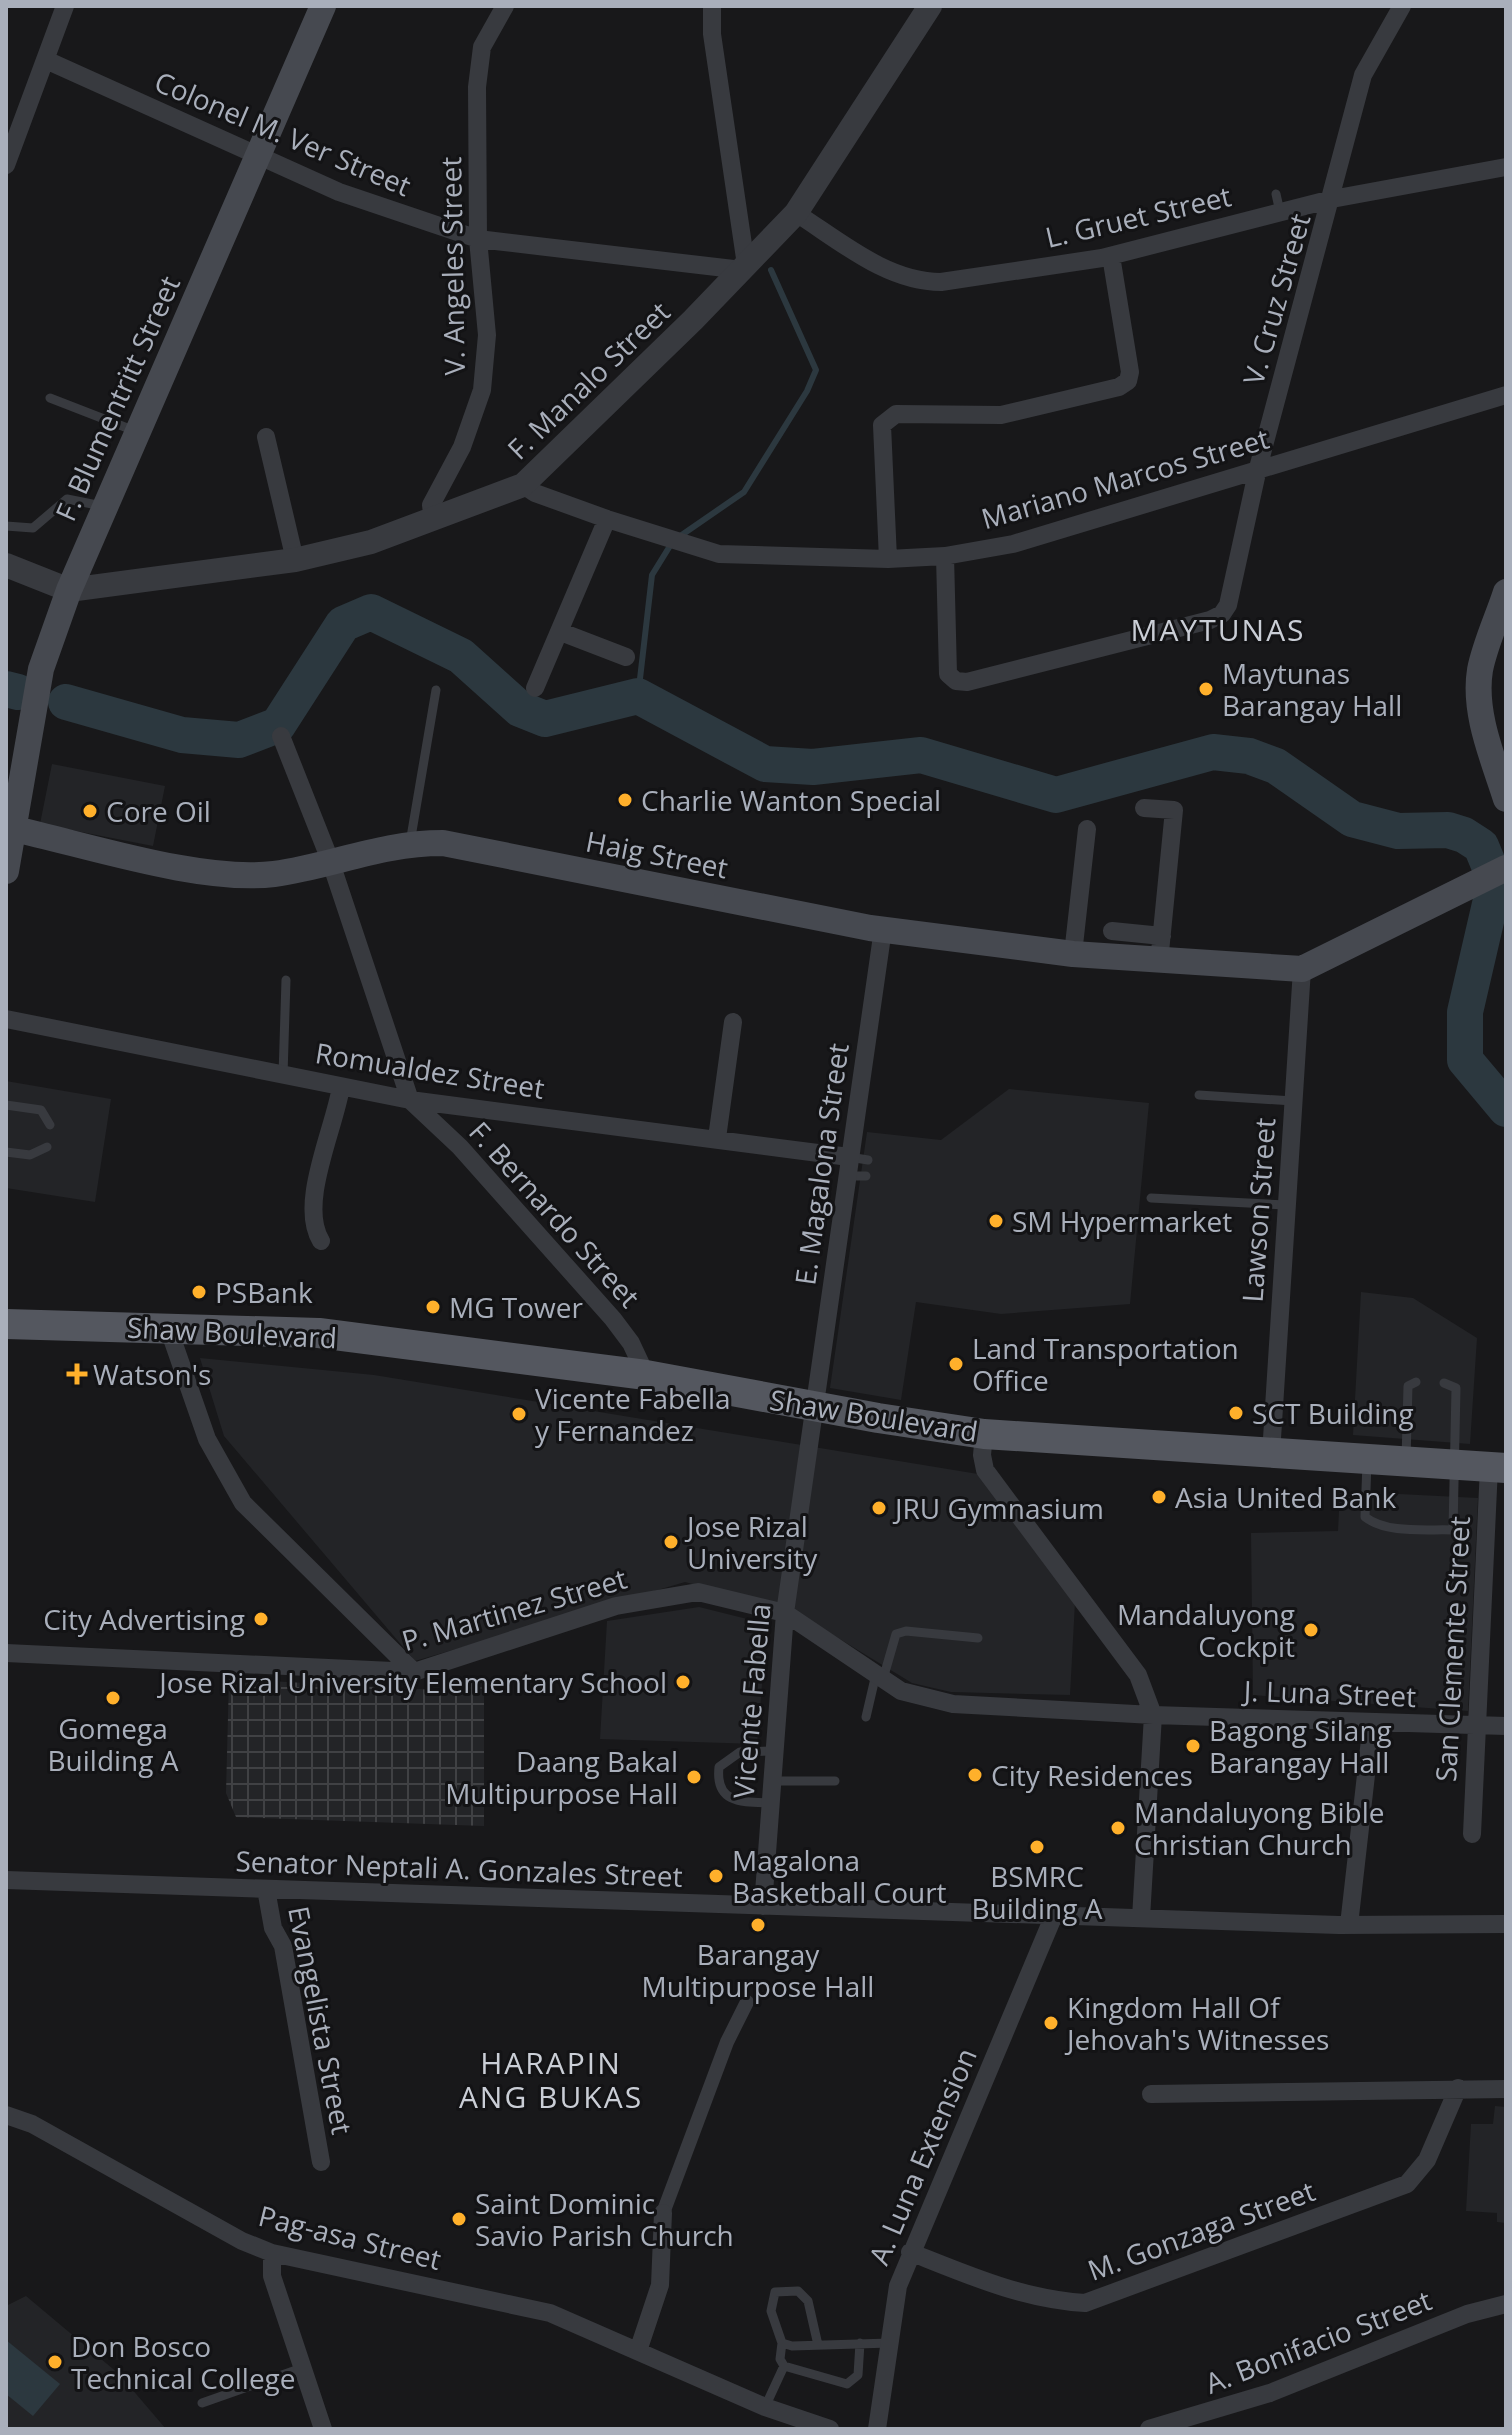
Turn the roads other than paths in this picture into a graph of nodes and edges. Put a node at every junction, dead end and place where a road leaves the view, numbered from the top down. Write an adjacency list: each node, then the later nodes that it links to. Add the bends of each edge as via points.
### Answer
1 (65, 6): 7 (street)
2 (323, 6): 8 (main road, F. Blumentritt Street)
3 (505, 6): 13 (street, V. Angeles Street, via 482,47 477,87)
4 (712, 6): 15 (street)
5 (930, 6): 12 (street, F. Manalo Street)
6 (1402, 6): 11 (street, V. Cruz Street, via 1363,75)
7 (46, 60): 8 (street, Colonel M. Ver Street); 9 (street)
8 (257, 157): 13 (street, Colonel M. Ver Street, via 339,192); 18 (main road, F. Blumentritt Street)
9 (6, 165)
10 (1506, 167): 11 (street, L. Gruet Street)
11 (1332, 199): 14 (street, L. Gruet Street, via 1278,203); 20 (street, V. Cruz Street)
12 (796, 213): 14 (street, L. Gruet Street, via 889,271 919,282); 15 (street, F. Manalo Street)
13 (478, 239): 15 (street, Colonel M. Ver Street); 24 (street, V. Angeles Street, via 487,335 482,390 462,447 431,505)
14 (1111, 256): 27 (street, via 1128,381 1001,415 888,418 882,425)
15 (744, 268): 21 (street, F. Manalo Street)
16 (1506, 395): 20 (street, Mariano Marcos Street)
17 (50, 398): 18 (lane)
18 (138, 432): 22 (main road, F. Blumentritt Street)
19 (266, 437): 28 (street)
20 (1258, 468): 26 (street, Mariano Marcos Street, via 1013,544); 26 (street, V. Cruz Street, via 1228,605 1210,620 956,681 948,674)
21 (523, 485): 23 (street, Mariano Marcos Street); 24 (street, F. Manalo Street)
22 (105, 507): 25 (lane, via 67,499 33,528); 30 (main road, F. Blumentritt Street)
23 (607, 519): 27 (street, Mariano Marcos Street, via 719,554); 32 (street)
24 (433, 520): 28 (street, F. Manalo Street)
25 (6, 526)
26 (945, 556): 27 (street, Mariano Marcos Street)
27 (888, 559)
28 (295, 560): 30 (street, F. Manalo Street)
29 (6, 565): 30 (street, F. Manalo Street)
30 (69, 590): 39 (main road, F. Blumentritt Street, via 41,669)
31 (1506, 592): 37 (main road, via 1480,668 1478,694)
32 (561, 632): 33 (street); 34 (street)
33 (626, 657)
34 (535, 688)
35 (436, 690): 41 (lane)
36 (281, 736): 42 (street, F. Bernardo Street)
37 (1506, 799)
38 (1144, 808): 47 (street, via 1174,810)
39 (10, 828): 42 (main road, Haig Street, via 218,874 274,874); 44 (main road, F. Blumentritt Street)
40 (1087, 829): 48 (street)
41 (410, 843): 42 (main road, Haig Street); 45 (main road, Haig Street, via 443,843)
42 (330, 860): 56 (street, F. Bernardo Street)
43 (1505, 869): 49 (main road)
44 (6, 871)
45 (883, 929): 48 (main road, Haig Street); 63 (street, E. Magalona Street)
46 (1112, 931): 47 (street)
47 (1160, 949): 48 (main road, Haig Street); 49 (main road, Haig Street)
48 (1073, 954)
49 (1302, 969): 57 (street, Lawson Street)
50 (286, 980): 53 (lane)
51 (6, 1019): 53 (street, Romualdez Street)
52 (733, 1022): 60 (street)
53 (283, 1075): 54 (street, Romualdez Street)
54 (341, 1087): 56 (street, Romualdez Street); 69 (street, via 314,1196 312,1227)
55 (1199, 1095): 57 (lane)
56 (410, 1100): 60 (street, Romualdez Street); 72 (street, F. Bernardo Street, via 460,1147 613,1319)
57 (1293, 1101): 68 (street, Lawson Street)
58 (6, 1105): 59 (lane, via 41,1110)
59 (50, 1125)
60 (717, 1138): 63 (street, Romualdez Street)
61 (47, 1147): 62 (lane, via 30,1155)
62 (6, 1152)
63 (849, 1157): 64 (lane); 65 (street, E. Magalona Street)
64 (868, 1160)
65 (846, 1176): 66 (lane); 75 (street, E. Magalona Street)
66 (866, 1176)
67 (1151, 1198): 68 (lane)
68 (1286, 1205): 77 (street, Lawson Street)
69 (321, 1241)
70 (6, 1324): 71 (main road, Shaw Boulevard)
71 (168, 1327): 72 (main road, Shaw Boulevard, via 319,1333); 85 (street, via 207,1439 243,1503)
72 (646, 1375): 75 (main road, Shaw Boulevard)
73 (1416, 1382): 79 (lane, via 1408,1386)
74 (1444, 1383): 80 (lane, via 1456,1388)
75 (814, 1407): 76 (main road, Shaw Boulevard); 82 (street, Vicente Fabella)
76 (984, 1434): 77 (main road, Shaw Boulevard); 87 (street, via 985,1470 1138,1675)
77 (1271, 1454): 78 (main road, Shaw Boulevard)
78 (1367, 1460): 79 (main road, Shaw Boulevard); 80 (lane, via 1365,1517 1401,1529 1453,1530)
79 (1406, 1462): 80 (main road, Shaw Boulevard)
80 (1455, 1464): 81 (main road, Shaw Boulevard)
81 (1498, 1468): 90 (street, San Clemente Street)
82 (785, 1613): 85 (street, P. Martinez Street, via 698,1592 616,1606); 86 (street, P. Martinez Street); 92 (street, Vicente Fabella)
83 (978, 1638): 86 (lane, via 896,1634)
84 (6, 1653): 85 (street, P. Martinez Street)
85 (414, 1672)
86 (880, 1676): 87 (street, P. Martinez Street, via 901,1691 953,1704); 88 (lane)
87 (1153, 1715): 89 (street, J. Luna Street); 101 (street)
88 (866, 1717)
89 (1372, 1722): 90 (street, J. Luna Street); 103 (street)
90 (1477, 1725): 91 (street, J. Luna Street); 96 (street, San Clemente Street)
91 (1506, 1726)
92 (775, 1751): 93 (street, Vicente Fabella); 95 (lane, via 740,1752 719,1767 717,1781 734,1800)
93 (772, 1781): 94 (lane); 95 (street, Vicente Fabella)
94 (835, 1781)
95 (771, 1803): 99 (street, Vicente Fabella)
96 (1472, 1834)
97 (6, 1880): 98 (street, Senator Neptali A. Gonzales Street)
98 (266, 1889): 99 (street, Senator Neptali A. Gonzales Street); 109 (street, Evangelista Street, via 273,1928 283,1946)
99 (763, 1906): 100 (street, Senator Neptali A. Gonzales Street)
100 (1054, 1915): 101 (street, Senator Neptali A. Gonzales Street); 111 (street, A. Luna Extension)
101 (1141, 1918): 103 (street)
102 (1506, 1924): 103 (street)
103 (1349, 1925)
104 (747, 2002): 110 (street)
105 (1458, 2088): 106 (street); 107 (street); 111 (street, M. Gonzaga Street, via 1427,2160 1407,2184 1085,2303 1008,2291)
106 (1506, 2089)
107 (1151, 2094)
108 (6, 2115): 112 (street, Pag-asa Street)
109 (321, 2162)
110 (663, 2213): 118 (street, via 660,2285)
111 (910, 2252): 116 (street, A. Luna Extension, via 898,2286)
112 (272, 2253): 118 (street, Pag-asa Street, via 550,2313); 120 (street, via 272,2276)
113 (1506, 2304): 123 (street, A. Bonifacio Street, via 1467,2314)
114 (782, 2343): 117 (lane); 117 (lane, via 771,2311 775,2292 798,2291 808,2301); 119 (lane)
115 (860, 2343): 116 (lane); 117 (lane); 119 (lane, via 858,2375 847,2384)
116 (890, 2343): 126 (street, A. Luna Extension)
117 (818, 2345)
118 (638, 2351): 122 (street, Pag-asa Street)
119 (784, 2366): 122 (lane)
120 (302, 2368): 121 (lane); 124 (street)
121 (202, 2403)
122 (765, 2407): 125 (street, Pag-asa Street)
123 (1197, 2422): 127 (street, A. Bonifacio Street)
124 (323, 2429)
125 (830, 2429)
126 (877, 2429)
127 (1149, 2429)

